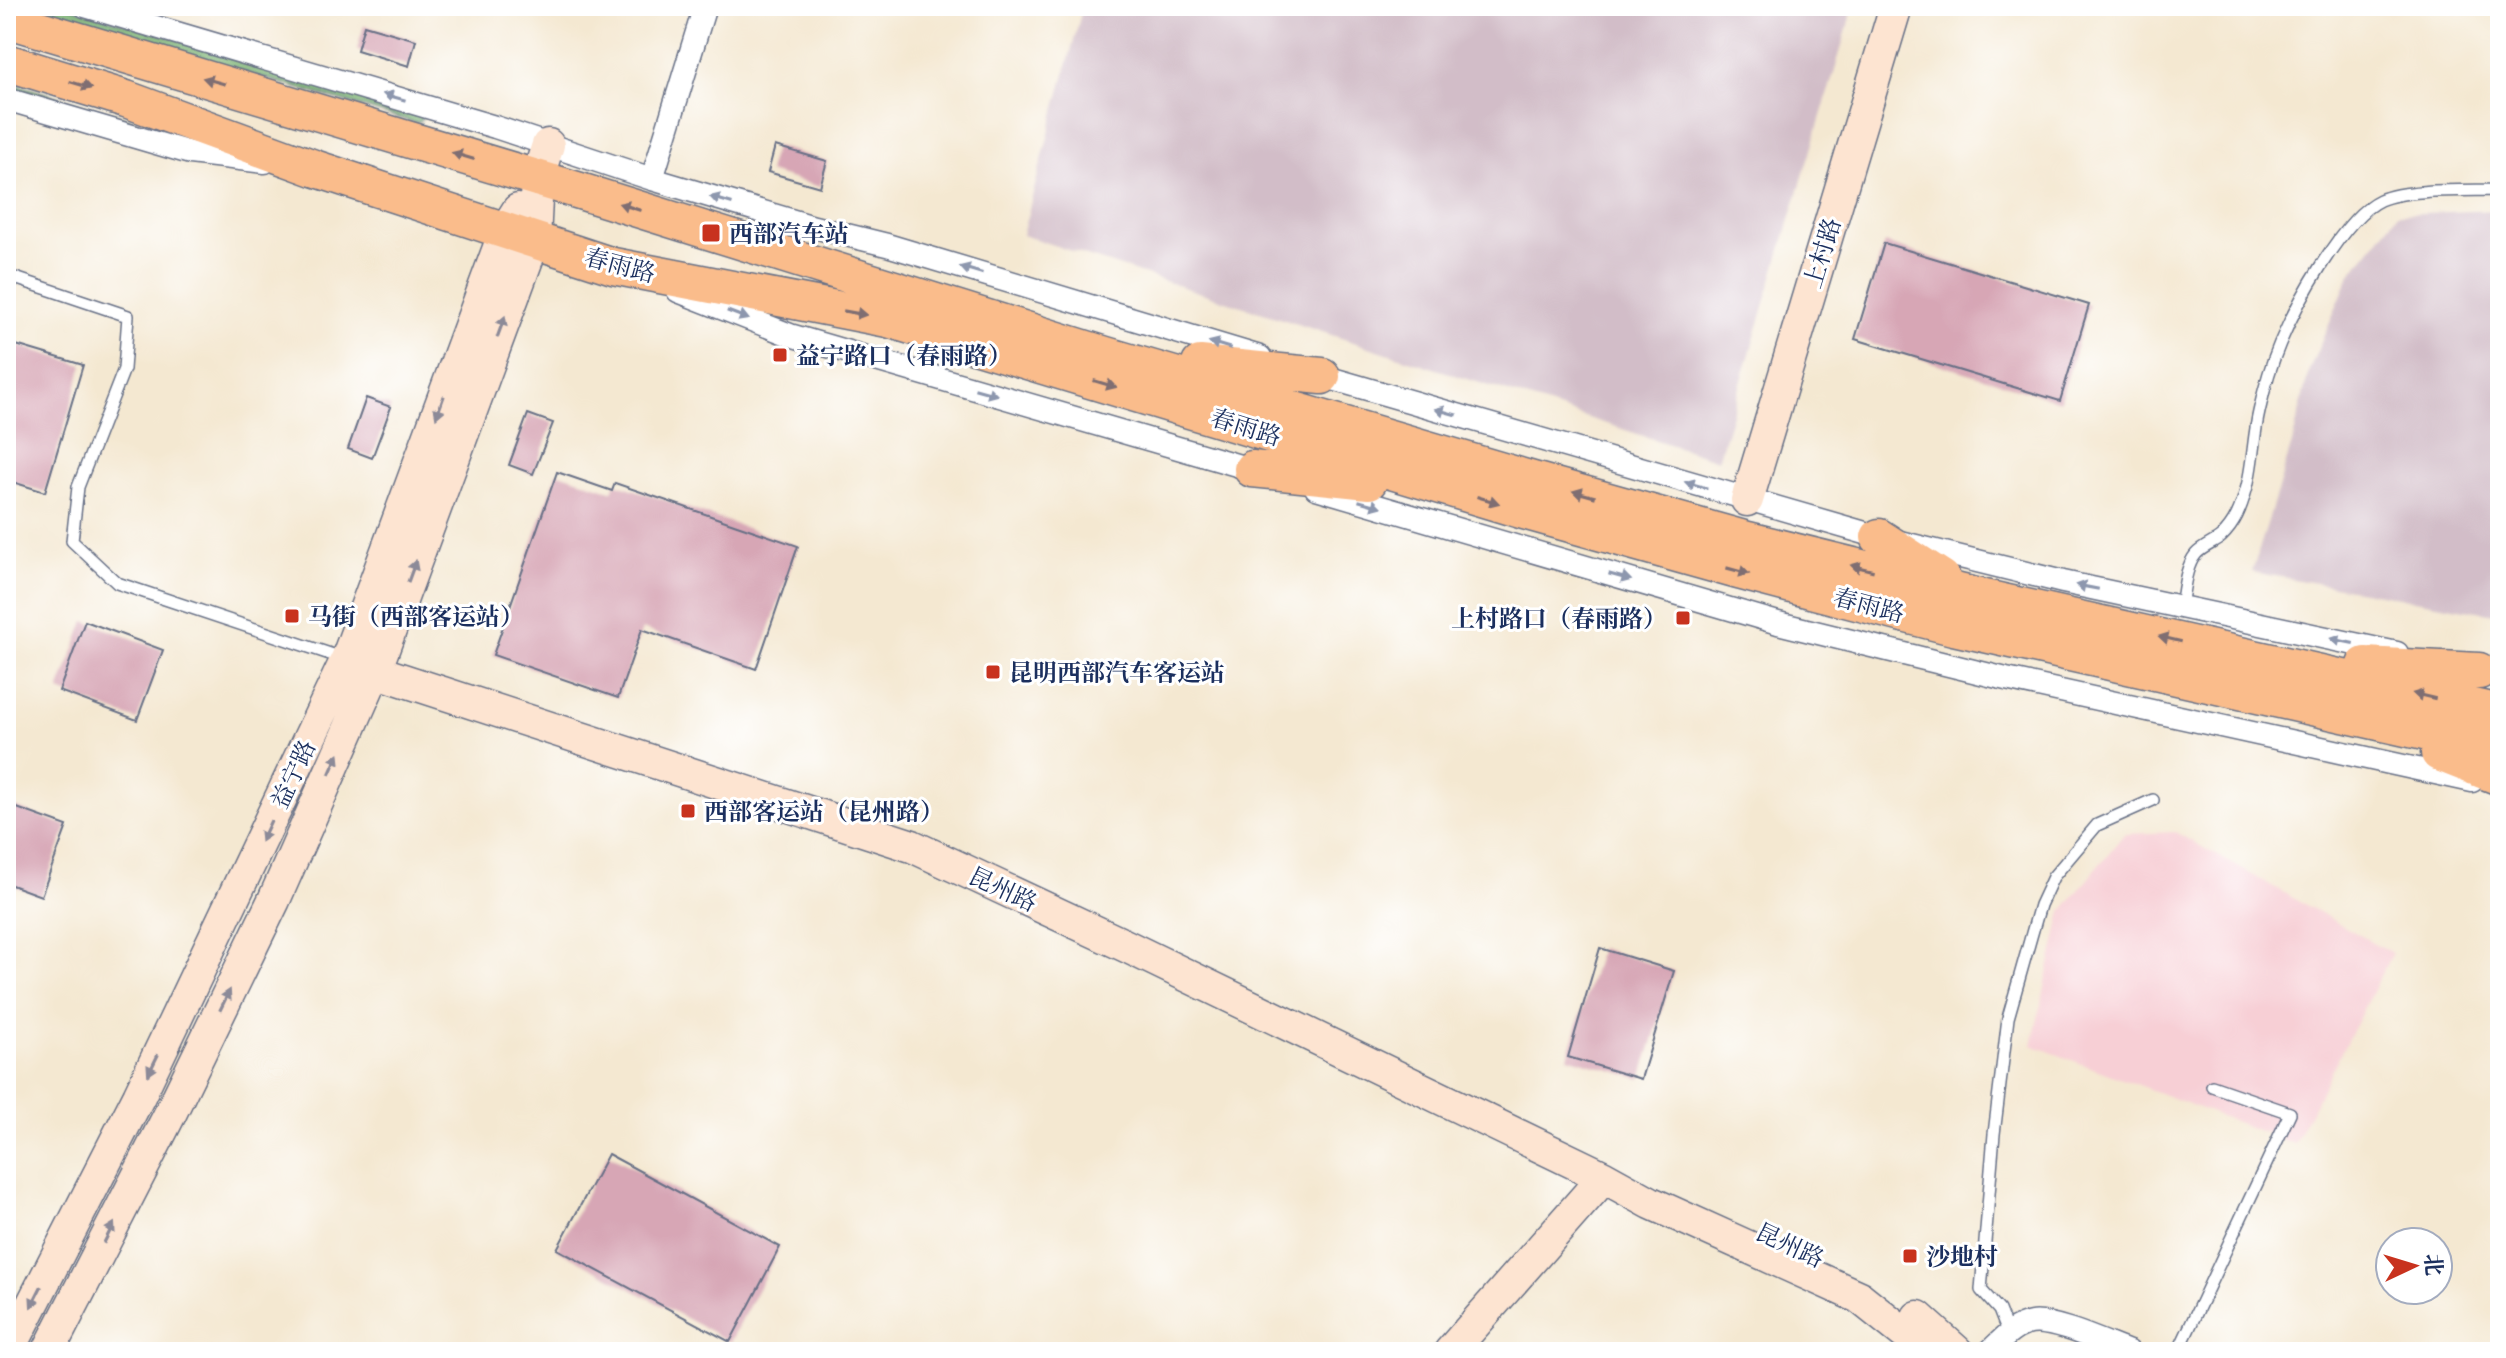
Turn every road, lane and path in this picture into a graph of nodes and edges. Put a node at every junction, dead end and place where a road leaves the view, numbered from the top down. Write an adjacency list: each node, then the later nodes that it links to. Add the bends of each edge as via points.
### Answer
1 (85, 6): 7 (street, one-way to 1)
2 (705, 6): 10 (street)
3 (1896, 6): 19 (main road, 上村路)
4 (6, 19): 9 (main road, 春雨路, one-way to 4)
5 (14, 65): 8 (main road, 春雨路, one-way to 8, via 126,99)
6 (6, 99): 8 (street, via 190,153)
7 (548, 145): 9 (main road, 益宁路); 10 (street)
8 (314, 168): 12 (main road, 春雨路)
9 (537, 179): 12 (main road, 益宁路); 15 (main road, 春雨路, one-way to 9)
10 (652, 179): 16 (street, one-way to 10)
11 (2500, 190): 22 (lane, via 2395,194 2358,216 2304,296 2280,344 2237,519 2196,554)
12 (520, 234): 13 (main road, 春雨路); 24 (main road, 益宁路)
13 (613, 266): 17 (street, one-way to 17, via 790,335); 18 (main road, 春雨路, one-way to 18, via 888,319)
14 (6, 275): 24 (lane, via 128,316 124,369 78,487 72,541 117,583)
15 (1106, 355): 16 (main road); 21 (main road, 春雨路, one-way to 15, via 1686,523)
16 (1322, 376): 19 (street, one-way to 16)
17 (1252, 469): 18 (main road); 30 (street, one-way to 30, via 1778,623 2006,679)
18 (1450, 488): 26 (main road, 春雨路, one-way to 26, via 1953,627)
19 (1747, 500): 20 (street)
20 (1879, 537): 21 (main road); 22 (street, one-way to 20)
21 (1967, 594): 23 (main road, 春雨路, one-way to 21)
22 (2181, 606): 25 (street, one-way to 22)
23 (2266, 660): 25 (main road); 27 (main road, 春雨路, one-way to 23)
24 (361, 665): 33 (main road, 昆州路, via 912,846); 35 (main road, 益宁路, one-way to 35); 36 (main road, 益宁路, one-way to 24, via 267,914)
25 (2490, 673)
26 (2341, 713): 28 (main road, 春雨路); 29 (main road)
27 (2500, 713)
28 (2500, 749)
29 (2500, 777)
30 (2500, 787)
31 (2153, 800): 34 (lane, via 2097,825 2053,877 2008,1018 1981,1290 1999,1310)
32 (2212, 1086): 42 (lane, via 2290,1113)
33 (1604, 1177): 37 (main road); 38 (main road, 昆州路, via 1859,1297); 39 (main road, 昆州路, via 1657,1185 1793,1245 1871,1284)
34 (2008, 1333): 40 (street); 41 (street, via 2032,1323 2060,1326)
35 (8, 1352)
36 (48, 1352)
37 (1450, 1352)
38 (1928, 1352)
39 (1957, 1352)
40 (1989, 1352)
41 (2129, 1352)
42 (2178, 1352)

